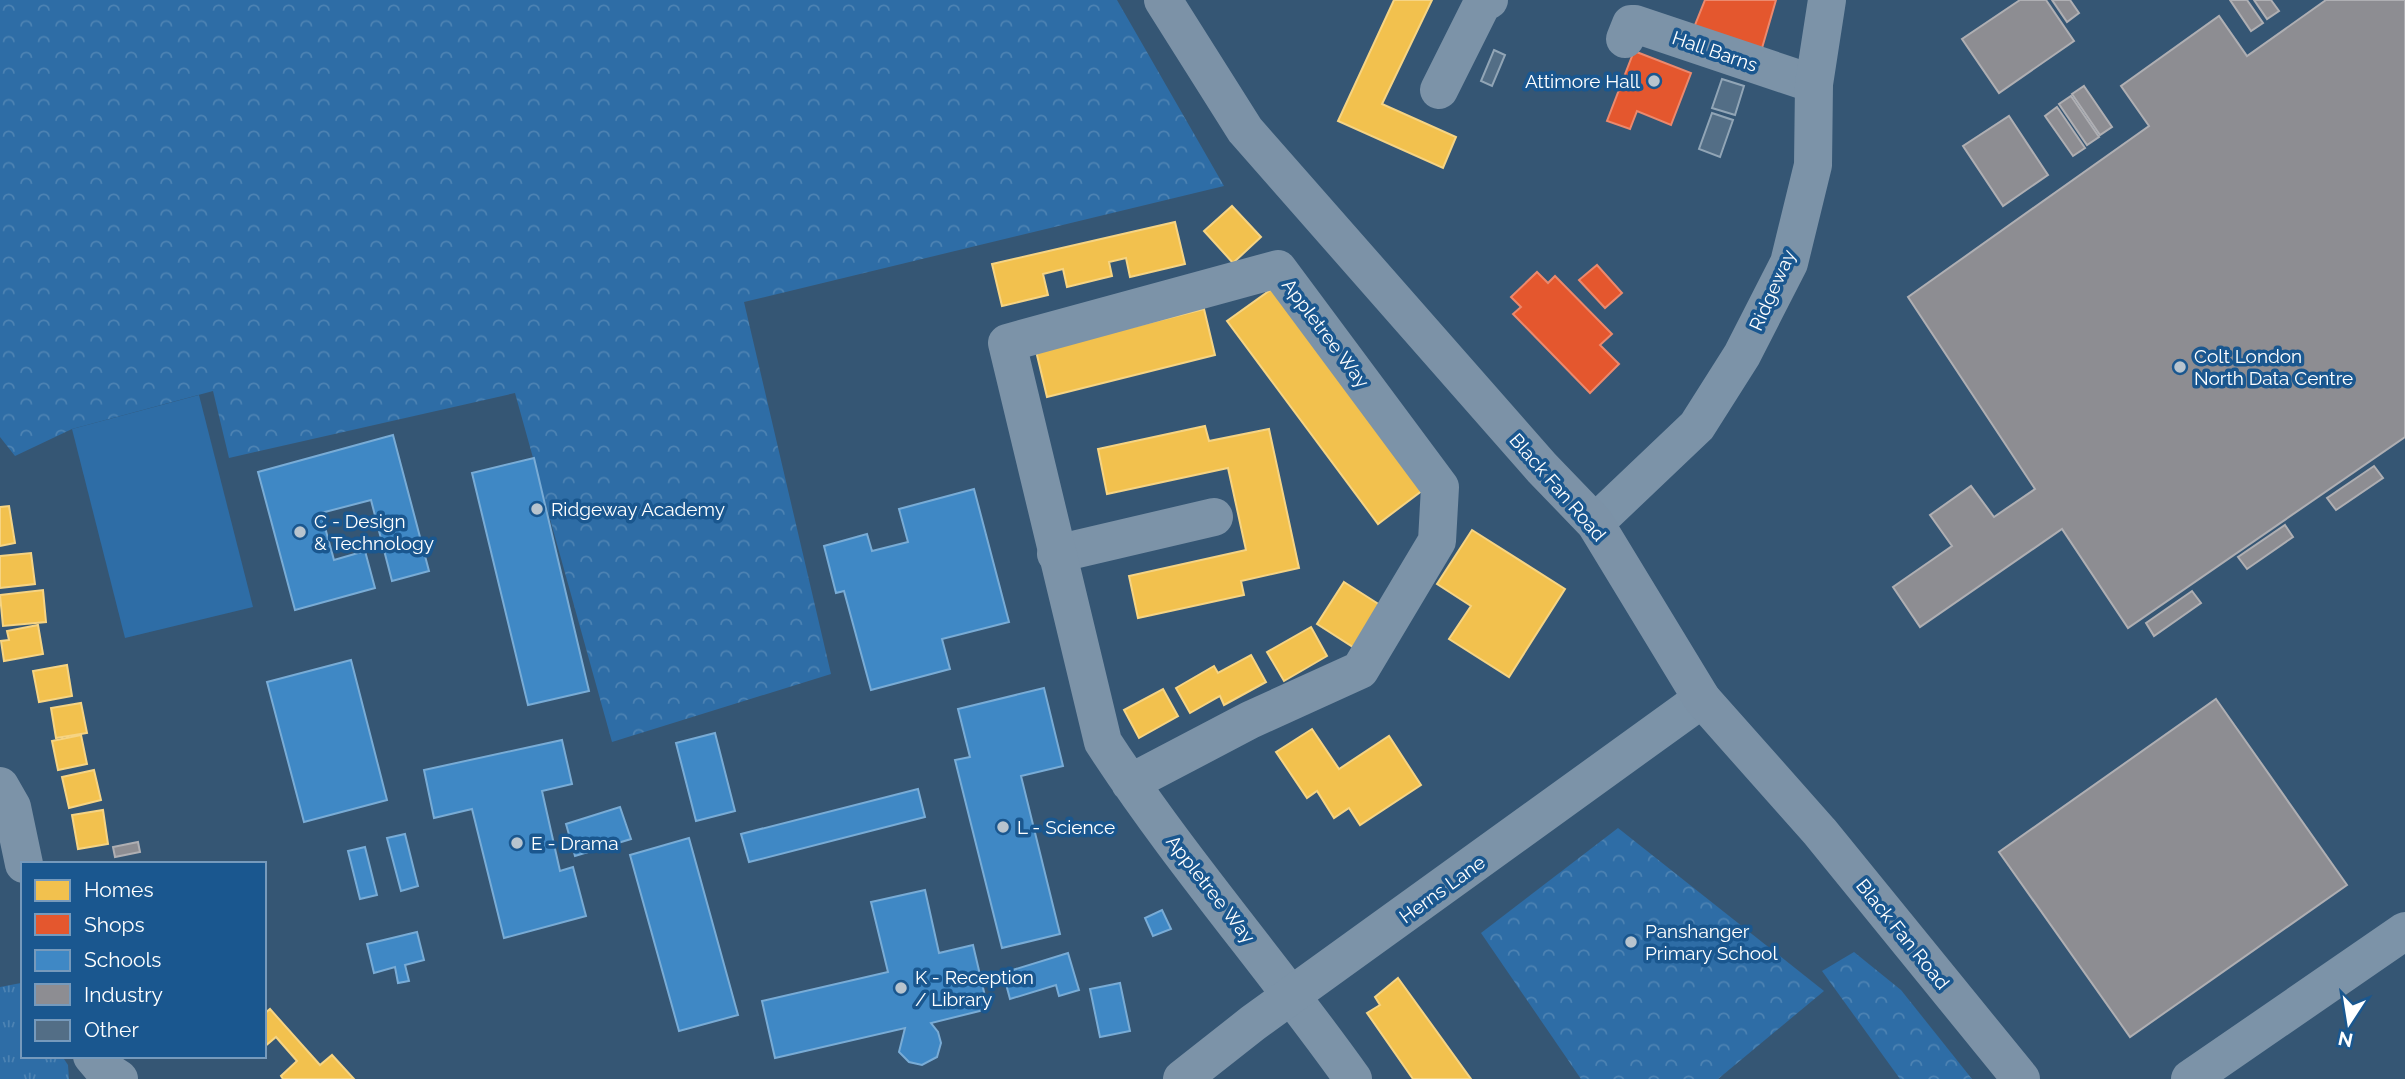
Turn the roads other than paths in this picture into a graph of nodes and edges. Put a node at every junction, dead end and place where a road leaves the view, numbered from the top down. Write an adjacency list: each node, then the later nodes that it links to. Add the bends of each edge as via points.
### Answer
1 (1163, 0): 8 (main road, Black Fan Road, via 1245,130)
2 (1827, 0): 5 (street, Ridgeway)
3 (1485, 2): 6 (street)
4 (1625, 39): 5 (street, Hall Barns, via 1631,24 1636,23)
5 (1814, 84): 8 (street, Ridgeway, via 1813,165 1789,263 1742,355 1697,426)
6 (1439, 90)
7 (1214, 517): 9 (street)
8 (1595, 523): 10 (main road, Black Fan Road)
9 (1056, 554): 11 (street, Appletree Way, via 1103,742); 11 (street, Appletree Way, via 1007,343 1278,269 1440,486 1437,541 1360,670 1250,720)
10 (1702, 699): 15 (street, Herns Lane); 18 (main road, Black Fan Road, via 1835,850)
11 (1130, 783): 15 (street, Appletree Way)
12 (0, 786): 13 (street, via 12,807)
13 (24, 862)
14 (2405, 931): 19 (street)
15 (1292, 995): 16 (street, Herns Lane); 17 (street, Appletree Way)
16 (1182, 1079)
17 (1353, 1079)
18 (2021, 1079)
19 (2190, 1079)

